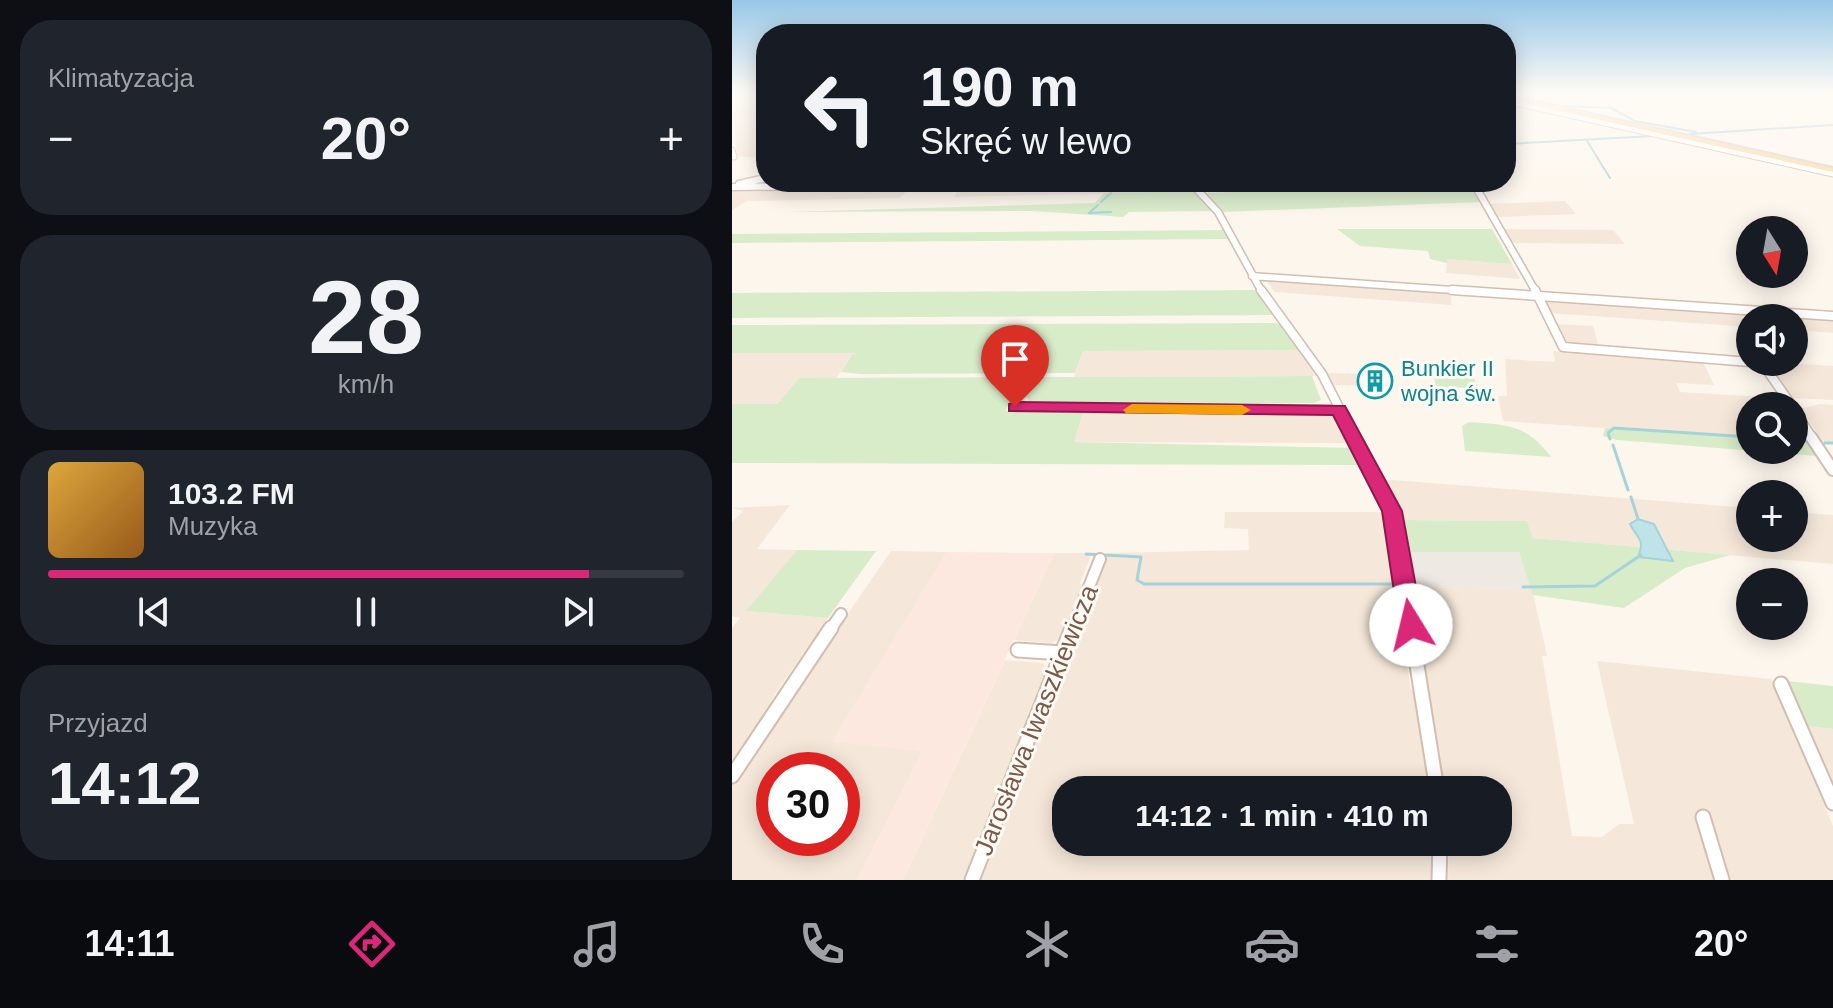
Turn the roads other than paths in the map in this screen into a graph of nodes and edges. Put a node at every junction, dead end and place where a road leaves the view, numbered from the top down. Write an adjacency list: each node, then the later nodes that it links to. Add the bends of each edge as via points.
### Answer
1 (1659, 133): 4 (main road)
2 (732, 150): 3 (street)
3 (734, 157)
4 (1833, 172)
5 (756, 180): 6 (street)
6 (732, 186): 7 (street)
7 (756, 186)
8 (1199, 192): 10 (street, via 1218,212)
9 (1479, 192): 11 (street)
10 (1252, 276): 11 (street); 15 (street, via 1322,374)
11 (1538, 295): 12 (street); 13 (street, via 1563,347)
12 (1833, 316)
13 (1736, 361)
14 (1015, 407): 15 (street)
15 (1339, 410): 24 (street, via 1392,511)
16 (1808, 431): 17 (street)
17 (1833, 470)
18 (1100, 559): 21 (street, Jarosława Iwaszkiewicza)
19 (841, 614): 23 (street)
20 (1018, 650): 21 (street)
21 (1063, 653): 28 (street, Jarosława Iwaszkiewicza)
22 (1781, 684): 25 (street)
23 (732, 776)
24 (1435, 776)
25 (1833, 803)
26 (1703, 817): 30 (street)
27 (1440, 856): 29 (street)
28 (972, 880)
29 (1439, 880)
30 (1722, 880)

